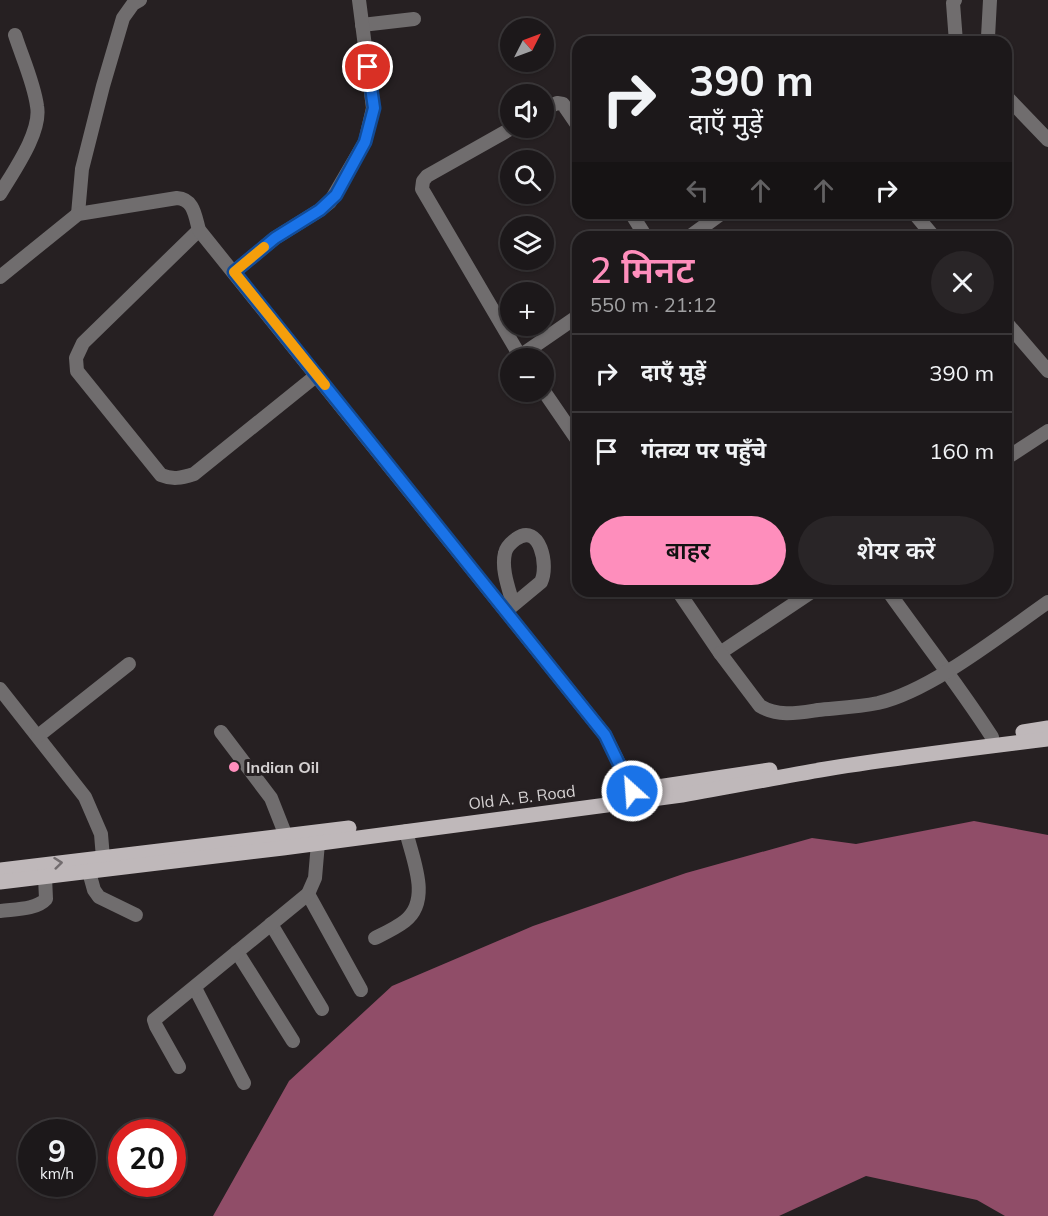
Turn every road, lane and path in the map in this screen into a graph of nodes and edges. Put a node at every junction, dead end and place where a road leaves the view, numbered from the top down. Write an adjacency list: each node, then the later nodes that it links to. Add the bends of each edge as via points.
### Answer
1 (140, 0): 16 (street, via 123,18 82,169)
2 (359, 0): 6 (street)
3 (955, 0): 8 (street)
4 (990, 0): 9 (street)
5 (414, 20): 6 (street)
6 (362, 26): 22 (street, via 374,108 365,142 330,202 275,238)
7 (15, 35): 15 (street, via 38,106 37,119 33,134)
8 (956, 36)
9 (988, 36)
10 (1012, 102): 14 (street)
11 (554, 104): 12 (street, via 563,104)
12 (572, 117)
13 (500, 135): 26 (street, via 427,176 422,189)
14 (1048, 140)
15 (0, 194)
16 (78, 214): 19 (street, via 182,198 192,205); 23 (street)
17 (714, 219): 20 (street)
18 (919, 219): 21 (street)
19 (199, 230): 22 (street); 29 (street, via 83,343 76,358 78,370 161,475 171,479 194,474)
20 (697, 231)
21 (929, 231)
22 (234, 272): 29 (street)
23 (0, 277)
24 (572, 320): 27 (street)
25 (1012, 329): 28 (street)
26 (516, 348)
27 (534, 348)
28 (1048, 371)
29 (317, 375): 38 (street)
30 (551, 402): 32 (street)
31 (1048, 431): 33 (street)
32 (572, 432)
33 (1012, 454)
34 (682, 597): 39 (street)
35 (804, 597): 39 (street)
36 (892, 597): 41 (street)
37 (1048, 602): 41 (street)
38 (510, 608): 38 (street, via 544,575 540,547 528,535 520,536 505,551); 48 (street, via 605,735)
39 (720, 653): 41 (street, via 760,706 785,714 878,703)
40 (129, 664): 45 (street)
41 (945, 672): 46 (street)
42 (0, 689): 45 (street)
43 (1048, 728): 46 (main road, Old A. B. Road)
44 (222, 732): 50 (street, via 271,798)
45 (38, 736): 52 (street, via 85,797 101,834)
46 (992, 737): 48 (main road, Old A. B. Road)
47 (1048, 739): 48 (main road, Old A. B. Road, via 836,767 738,786)
48 (634, 795): 49 (main road, Old A. B. Road); 50 (main road, Old A. B. Road)
49 (406, 831): 51 (main road, Old A. B. Road); 61 (street, via 419,898 406,921)
50 (286, 836): 52 (main road, Old A. B. Road)
51 (318, 843): 54 (main road, Old A. B. Road); 57 (street, via 315,878)
52 (103, 858): 53 (main road, Old A. B. Road, one-way to 52)
53 (0, 870)
54 (89, 872): 55 (main road, Old A. B. Road); 59 (street, via 99,897)
55 (45, 877): 56 (main road, Old A. B. Road); 58 (street, via 43,903)
56 (0, 882)
57 (308, 894): 60 (street); 64 (street)
58 (0, 911)
59 (136, 915)
60 (271, 924): 62 (street); 65 (street)
61 (375, 938)
62 (237, 952): 63 (street); 66 (street)
63 (195, 988): 67 (street, via 154,1020); 68 (street)
64 (361, 990)
65 (322, 1009)
66 (293, 1041)
67 (179, 1067)
68 (244, 1083)

